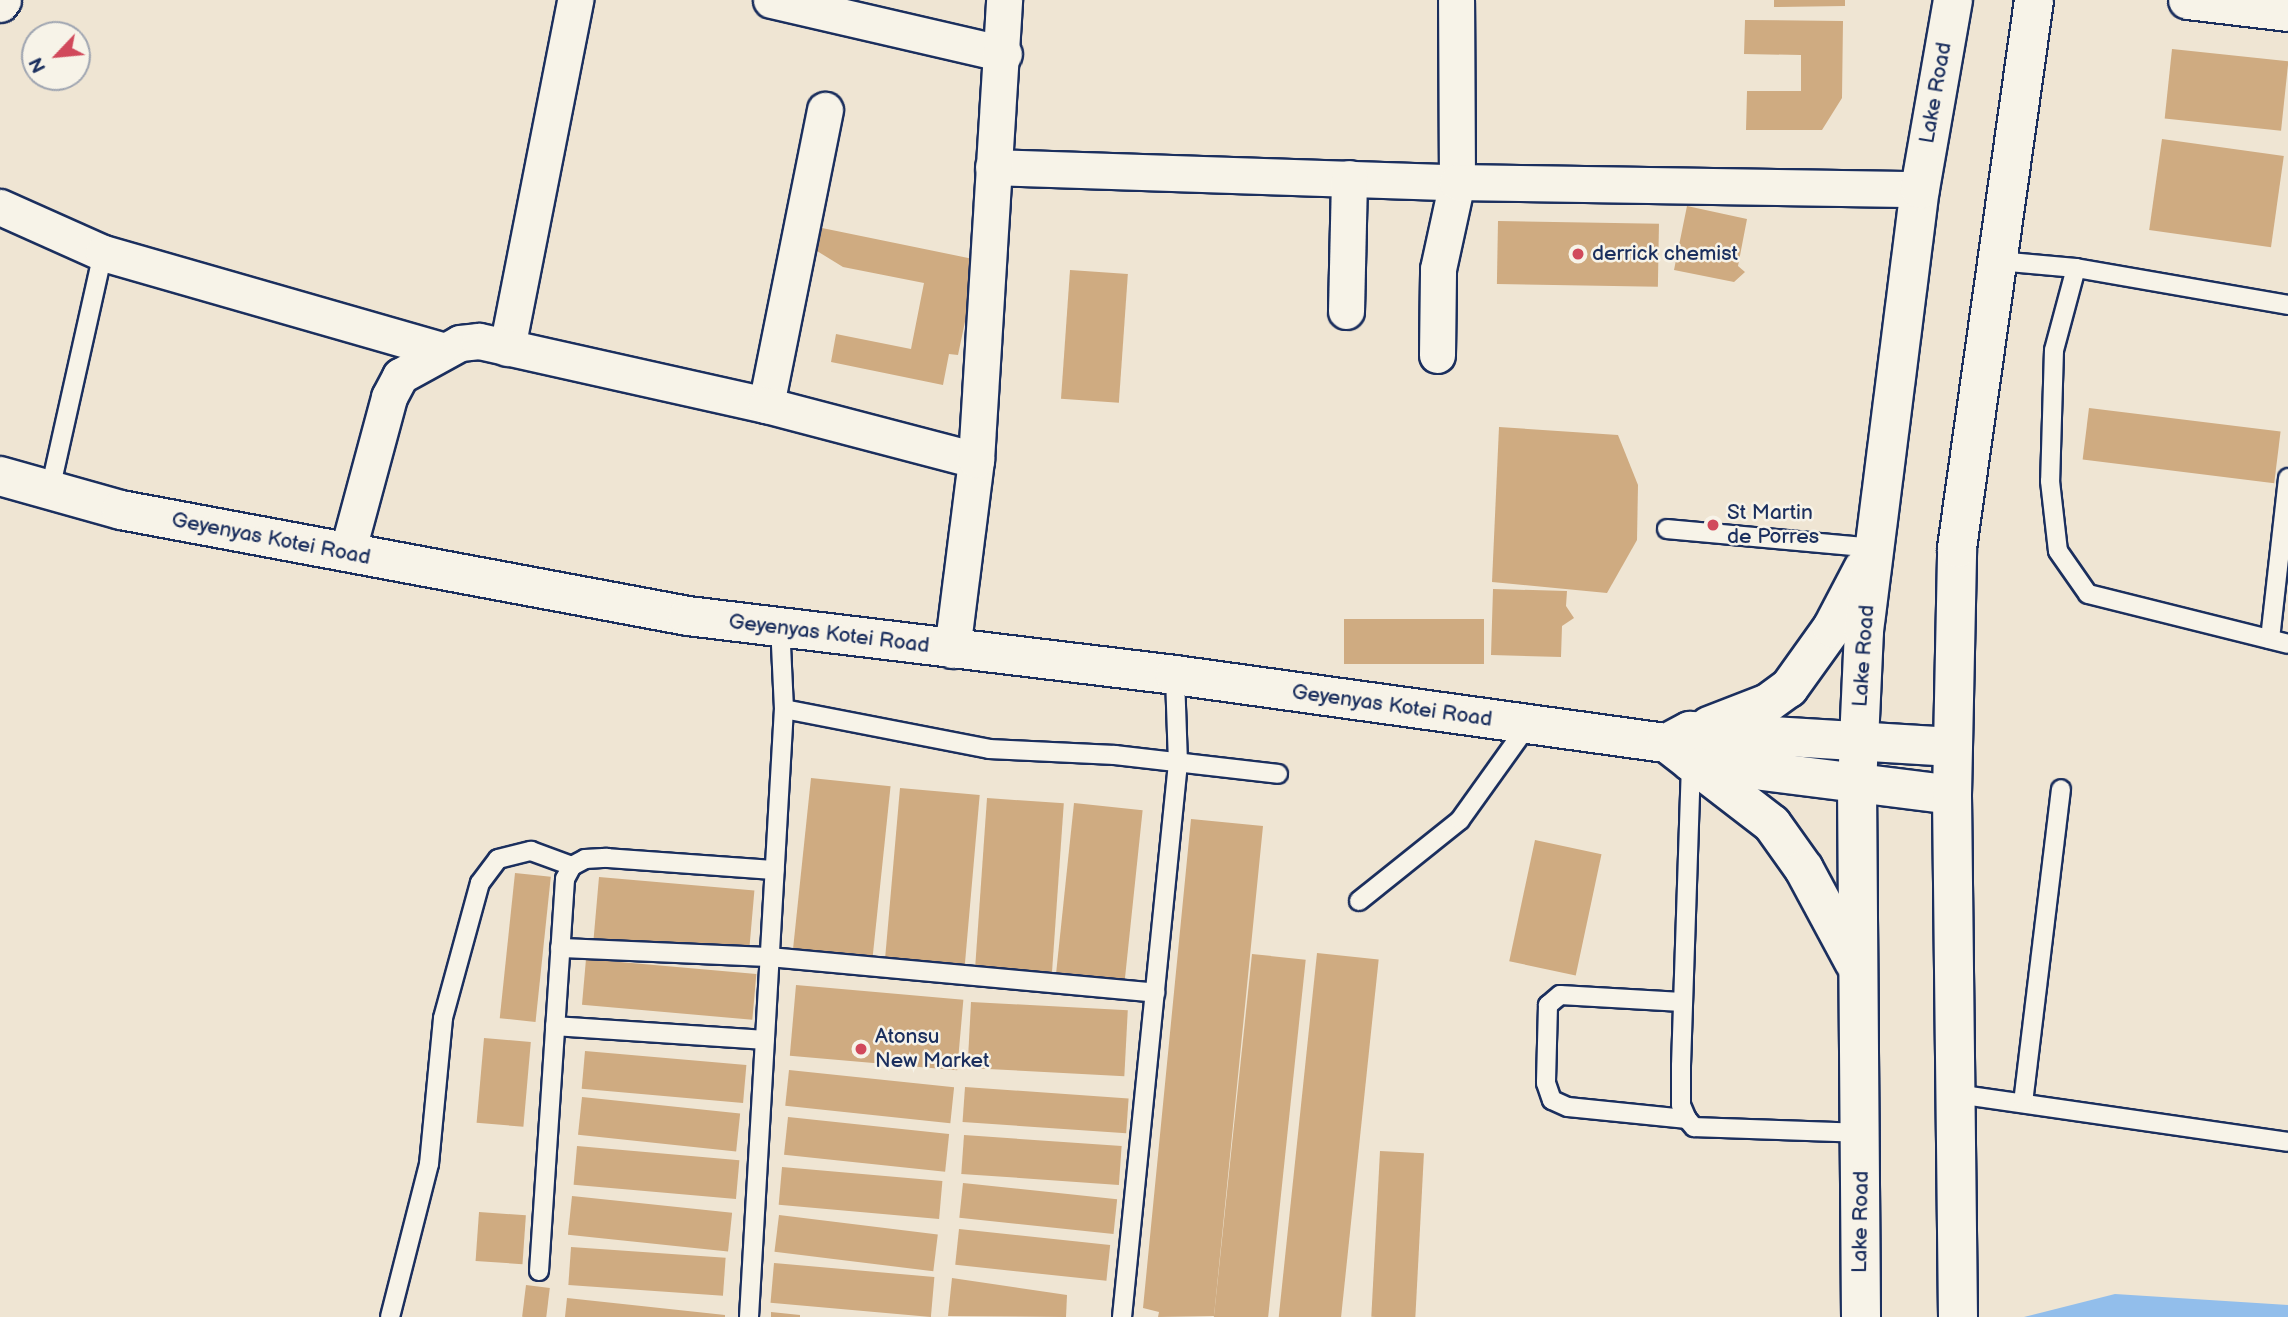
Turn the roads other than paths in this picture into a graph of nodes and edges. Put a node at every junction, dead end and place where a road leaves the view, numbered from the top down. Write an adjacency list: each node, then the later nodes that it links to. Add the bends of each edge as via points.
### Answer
1 (575, 0): 21 (street)
2 (771, 0): 9 (street)
3 (1004, 0): 9 (street)
4 (1456, 0): 13 (street)
5 (1953, 0): 14 (main road, Lake Road)
6 (2034, 0): 17 (main road)
7 (2188, 0): 8 (main road)
8 (2288, 12)
9 (1003, 54): 11 (street)
10 (825, 110): 24 (street)
11 (993, 167): 12 (street); 25 (street)
12 (1349, 178): 13 (street); 20 (street)
13 (1457, 182): 14 (street); 23 (street, via 1438,269)
14 (1920, 189): 30 (main road, Lake Road)
15 (0, 208): 16 (street)
16 (103, 253): 22 (street); 28 (lane)
17 (1998, 261): 18 (lane); 40 (main road, via 1957,548)
18 (2076, 268): 19 (lane); 33 (lane, via 2054,350 2050,481 2058,551 2088,594)
19 (2288, 305)
20 (1346, 311)
21 (507, 348): 22 (street, via 479,341); 24 (street)
22 (442, 350): 31 (street, via 400,376 389,397)
23 (1437, 355)
24 (766, 405): 25 (street)
25 (976, 460): 34 (street)
26 (0, 476): 28 (main road, Geyenyas Kotei Road)
27 (2288, 478): 33 (lane)
28 (50, 490): 31 (main road, Geyenyas Kotei Road, via 121,510)
29 (1667, 529): 30 (lane)
30 (1874, 548): 38 (main road, Lake Road); 39 (main road, via 1832,628 1789,688)
31 (347, 553): 32 (main road, Geyenyas Kotei Road, via 675,614)
32 (780, 625): 34 (main road, Geyenyas Kotei Road); 36 (lane)
33 (2279, 642)
34 (952, 650): 35 (main road, Geyenyas Kotei Road)
35 (1175, 675): 37 (main road, Geyenyas Kotei Road); 41 (lane)
36 (784, 709): 41 (lane, via 989,749); 47 (lane)
37 (1528, 725): 39 (main road, Geyenyas Kotei Road); 48 (lane, via 1460,820)
38 (1857, 744): 39 (main road); 40 (main road); 43 (main road, Lake Road)
39 (1682, 745): 43 (main road); 51 (main road, via 1772,824 1804,869); 53 (lane)
40 (1953, 747): 45 (main road)
41 (1178, 763): 42 (lane); 52 (lane)
42 (1278, 774)
43 (1857, 785): 45 (main road); 51 (main road, Lake Road)
44 (2061, 789): 57 (lane)
45 (1952, 795): 56 (main road)
46 (572, 866): 47 (lane, via 585,859 607,858); 49 (lane, via 565,879); 64 (lane, via 531,851 498,859 480,883 443,1018 429,1164)
47 (775, 870): 50 (lane)
48 (1359, 901)
49 (560, 948): 50 (lane); 54 (lane)
50 (770, 957): 52 (lane); 55 (lane)
51 (1856, 967): 59 (main road, Lake Road)
52 (1155, 993): 66 (lane)
53 (1682, 1002): 58 (lane, via 1681,1105); 58 (lane, via 1560,995 1548,1005 1545,1083 1552,1100 1568,1107)
54 (555, 1026): 55 (lane); 61 (lane)
55 (765, 1041): 65 (lane)
56 (1956, 1094): 57 (lane); 63 (main road)
57 (2023, 1103): 60 (lane)
58 (1687, 1119): 59 (lane, via 1694,1127)
59 (1863, 1133): 62 (main road, Lake Road)
60 (2288, 1142)
61 (538, 1271)
62 (1861, 1299)
63 (1958, 1312)
64 (390, 1317)
65 (749, 1317)
66 (1122, 1317)

